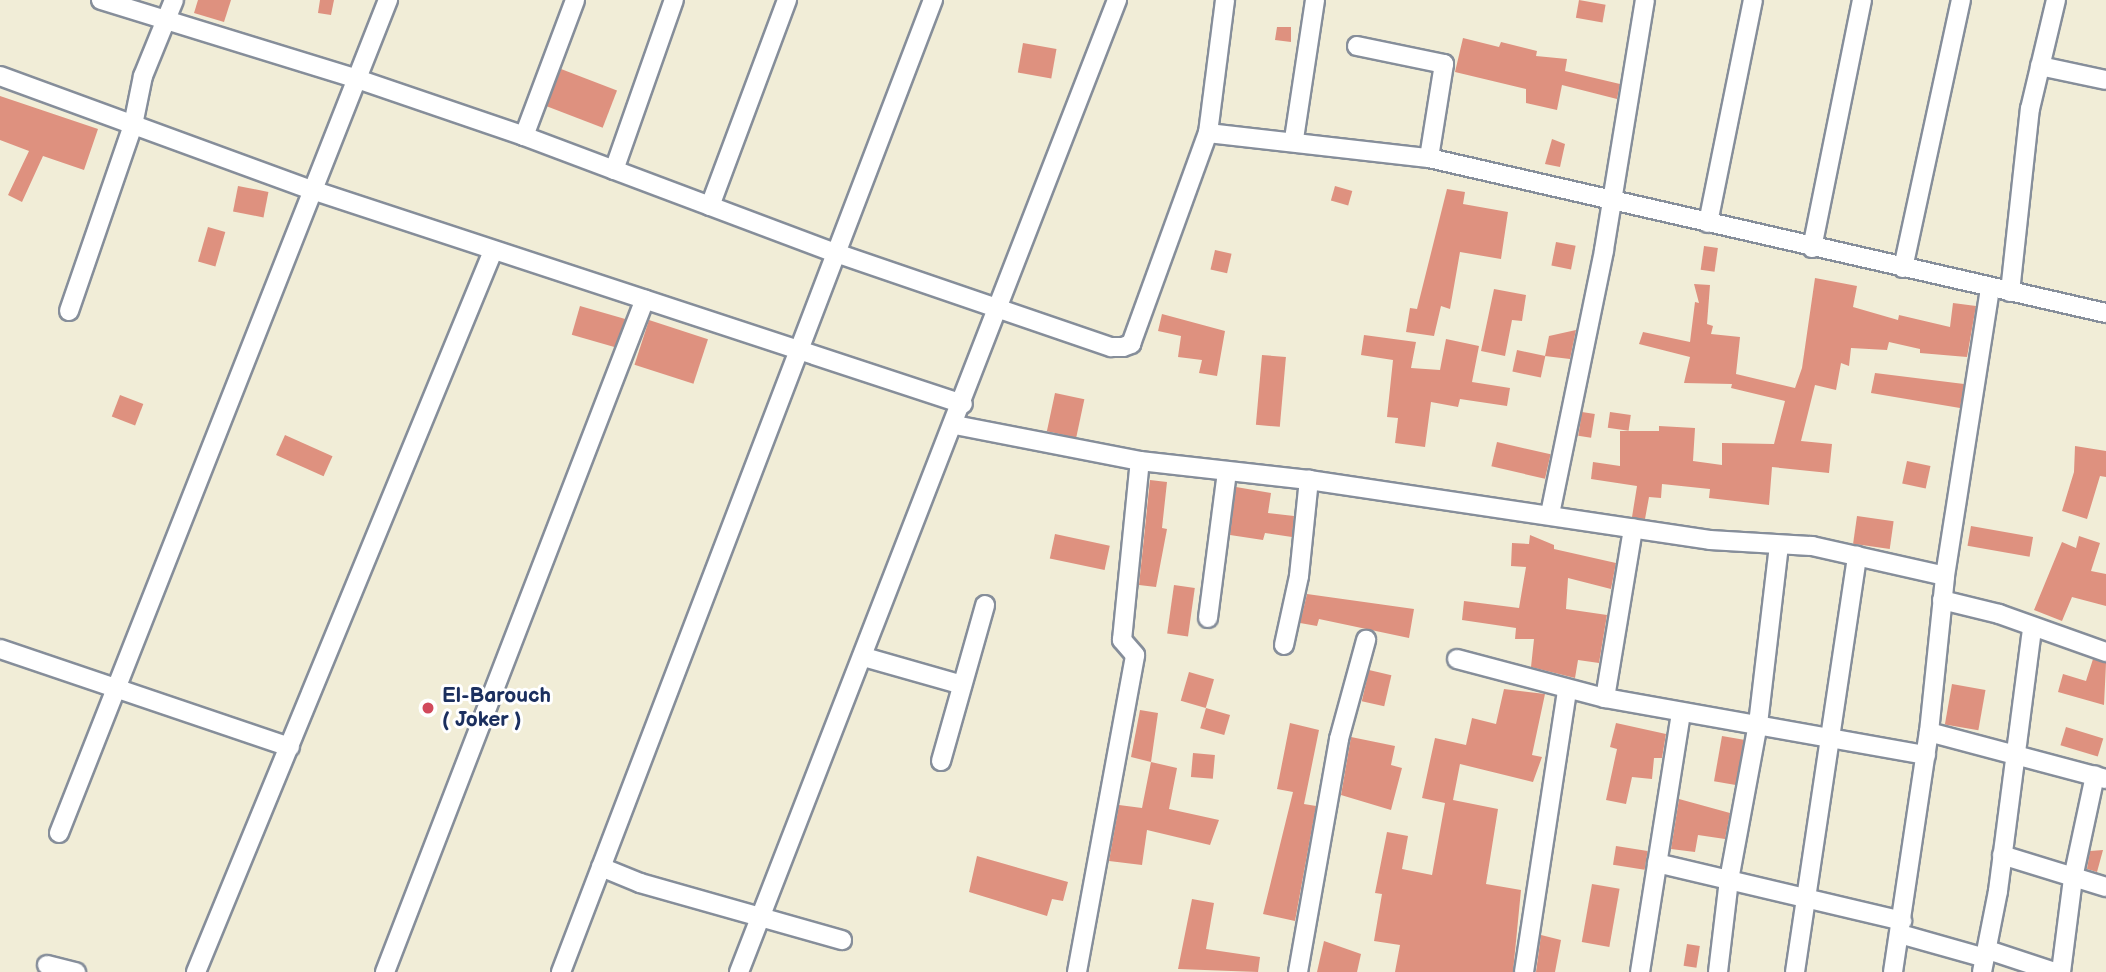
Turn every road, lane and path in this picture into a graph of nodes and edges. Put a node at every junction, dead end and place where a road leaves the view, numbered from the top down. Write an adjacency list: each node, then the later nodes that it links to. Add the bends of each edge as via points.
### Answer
1 (101, 0): 16 (street)
2 (174, 0): 16 (street)
3 (387, 0): 20 (street)
4 (575, 0): 24 (street)
5 (674, 0): 27 (street)
6 (787, 0): 30 (street)
7 (933, 0): 34 (street)
8 (1117, 0): 39 (street)
9 (1225, 0): 23 (street)
10 (1315, 0): 25 (street)
11 (1645, 0): 29 (street)
12 (1753, 0): 31 (street)
13 (1861, 0): 32 (street)
14 (1961, 0): 35 (street)
15 (2056, 0): 18 (street)
16 (167, 21): 20 (street); 22 (street, via 143,76)
17 (1357, 46): 26 (street, via 1444,64)
18 (2040, 66): 21 (street); 37 (street, via 2016,206)
19 (0, 76): 22 (street)
20 (357, 79): 24 (street); 28 (street)
21 (2106, 80)
22 (134, 124): 28 (street); 40 (street)
23 (1208, 133): 25 (street); 39 (street, via 1131,344 1111,347)
24 (524, 136): 27 (street)
25 (1294, 139): 26 (street)
26 (1429, 158): 29 (street)
27 (614, 170): 30 (street)
28 (313, 190): 33 (street); 64 (street)
29 (1613, 198): 31 (street); 48 (street)
30 (710, 206): 34 (street)
31 (1708, 223): 32 (street)
32 (1812, 248): 35 (street)
33 (493, 251): 38 (street); 71 (street)
34 (836, 253): 39 (street); 42 (street)
35 (1903, 268): 36 (street)
36 (1990, 290): 37 (street); 52 (street)
37 (2010, 292): 41 (street)
38 (645, 299): 42 (street); 91 (street)
39 (1000, 310): 43 (street)
40 (69, 311)
41 (2106, 313)
42 (800, 349): 43 (street); 79 (street)
43 (963, 404): 44 (street)
44 (955, 425): 45 (street); 61 (street)
45 (1140, 461): 46 (street); 94 (street, via 1122,640 1135,655)
46 (1227, 472): 47 (street); 55 (street)
47 (1309, 480): 48 (street); 58 (street, via 1299,576)
48 (1550, 514): 49 (street)
49 (1633, 528): 50 (street); 66 (street)
50 (1779, 545): 51 (street); 68 (street)
51 (1857, 556): 52 (street); 70 (street)
52 (1945, 576): 53 (street)
53 (1942, 600): 56 (street, via 1999,614); 69 (street)
54 (985, 605): 63 (street)
55 (1208, 618)
56 (2032, 629): 60 (street); 72 (street)
57 (1366, 640): 95 (street, via 1339,739)
58 (1284, 645)
59 (0, 649): 64 (street)
60 (2106, 652)
61 (864, 657): 63 (street); 84 (street)
62 (1457, 659): 65 (street)
63 (962, 685): 74 (street)
64 (116, 689): 71 (street); 76 (street)
65 (1567, 690): 66 (street); 96 (street)
66 (1605, 698): 67 (street)
67 (1681, 712): 68 (street); 78 (street)
68 (1758, 724): 70 (street); 81 (street)
69 (1929, 732): 72 (street); 73 (street)
70 (1829, 737): 73 (street); 83 (street)
71 (290, 747): 90 (street)
72 (2014, 752): 75 (street); 77 (street)
73 (1926, 755): 85 (street)
74 (941, 761)
75 (2101, 777): 80 (street)
76 (59, 833)
77 (2002, 855): 80 (street); 87 (street)
78 (1657, 863): 81 (street); 97 (street)
79 (601, 867): 84 (street); 92 (street)
80 (2073, 878): 82 (street); 102 (street)
81 (1729, 880): 83 (street); 98 (street)
82 (2106, 887)
83 (1806, 898): 85 (street); 99 (street)
84 (758, 917): 86 (street); 93 (street)
85 (1901, 928): 87 (street); 100 (street)
86 (842, 940)
87 (1985, 960): 101 (street)
88 (47, 965): 89 (street)
89 (76, 972)
90 (195, 972)
91 (385, 972)
92 (561, 972)
93 (739, 972)
94 (1077, 972)
95 (1298, 972)
96 (1524, 972)
97 (1640, 972)
98 (1718, 972)
99 (1795, 972)
100 (1893, 972)
101 (2054, 972)
102 (2062, 972)

